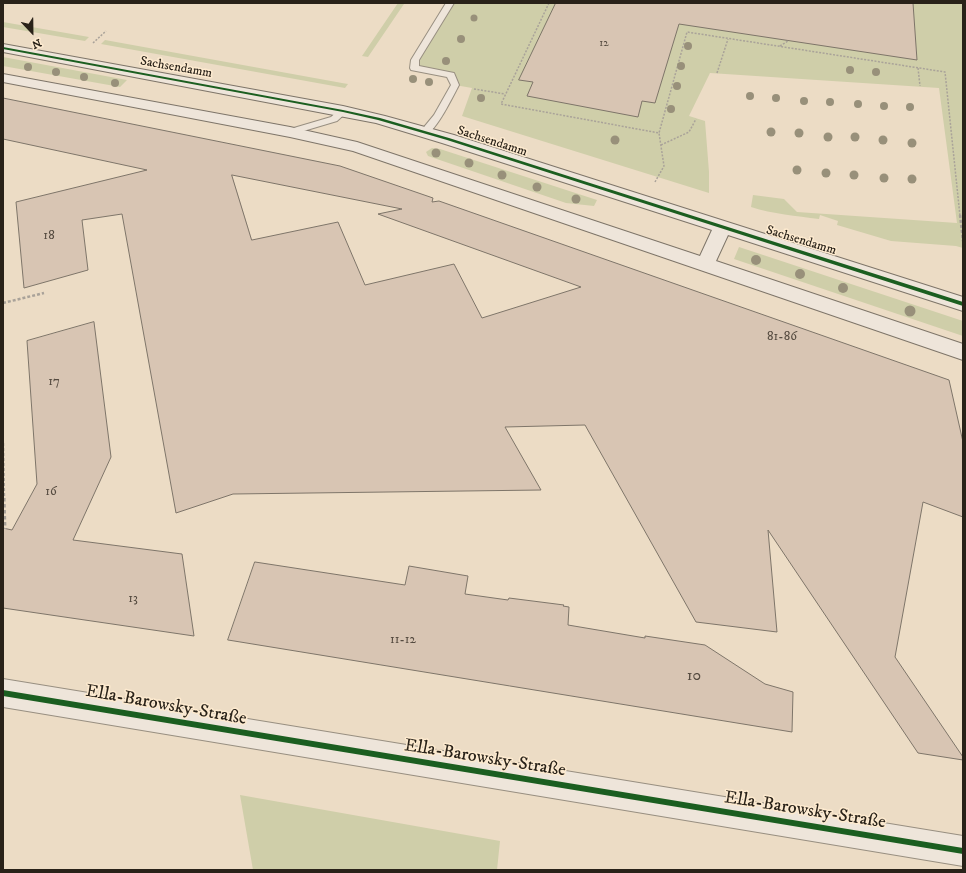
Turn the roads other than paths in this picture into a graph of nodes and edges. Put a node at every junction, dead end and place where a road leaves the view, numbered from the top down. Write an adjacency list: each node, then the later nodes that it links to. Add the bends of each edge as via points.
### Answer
1 (450, 3): 6 (lane, via 414,60 414,68 451,75 455,85 438,116)
2 (3, 48): 4 (main road, Sachsendamm)
3 (3, 78): 5 (main road, Sachsendamm)
4 (342, 111): 5 (lane, via 334,119); 6 (main road, Sachsendamm)
5 (290, 132): 6 (main road, Sachsendamm, via 343,143)
6 (413, 146): 7 (main road, Sachsendamm); 8 (main road, Sachsendamm)
7 (722, 228): 8 (main road); 9 (main road, Sachsendamm)
8 (705, 265): 10 (main road, Sachsendamm)
9 (963, 304)
10 (963, 352)
11 (3, 693): 12 (main road, Ella-Barowsky-Straße)
12 (963, 851)

